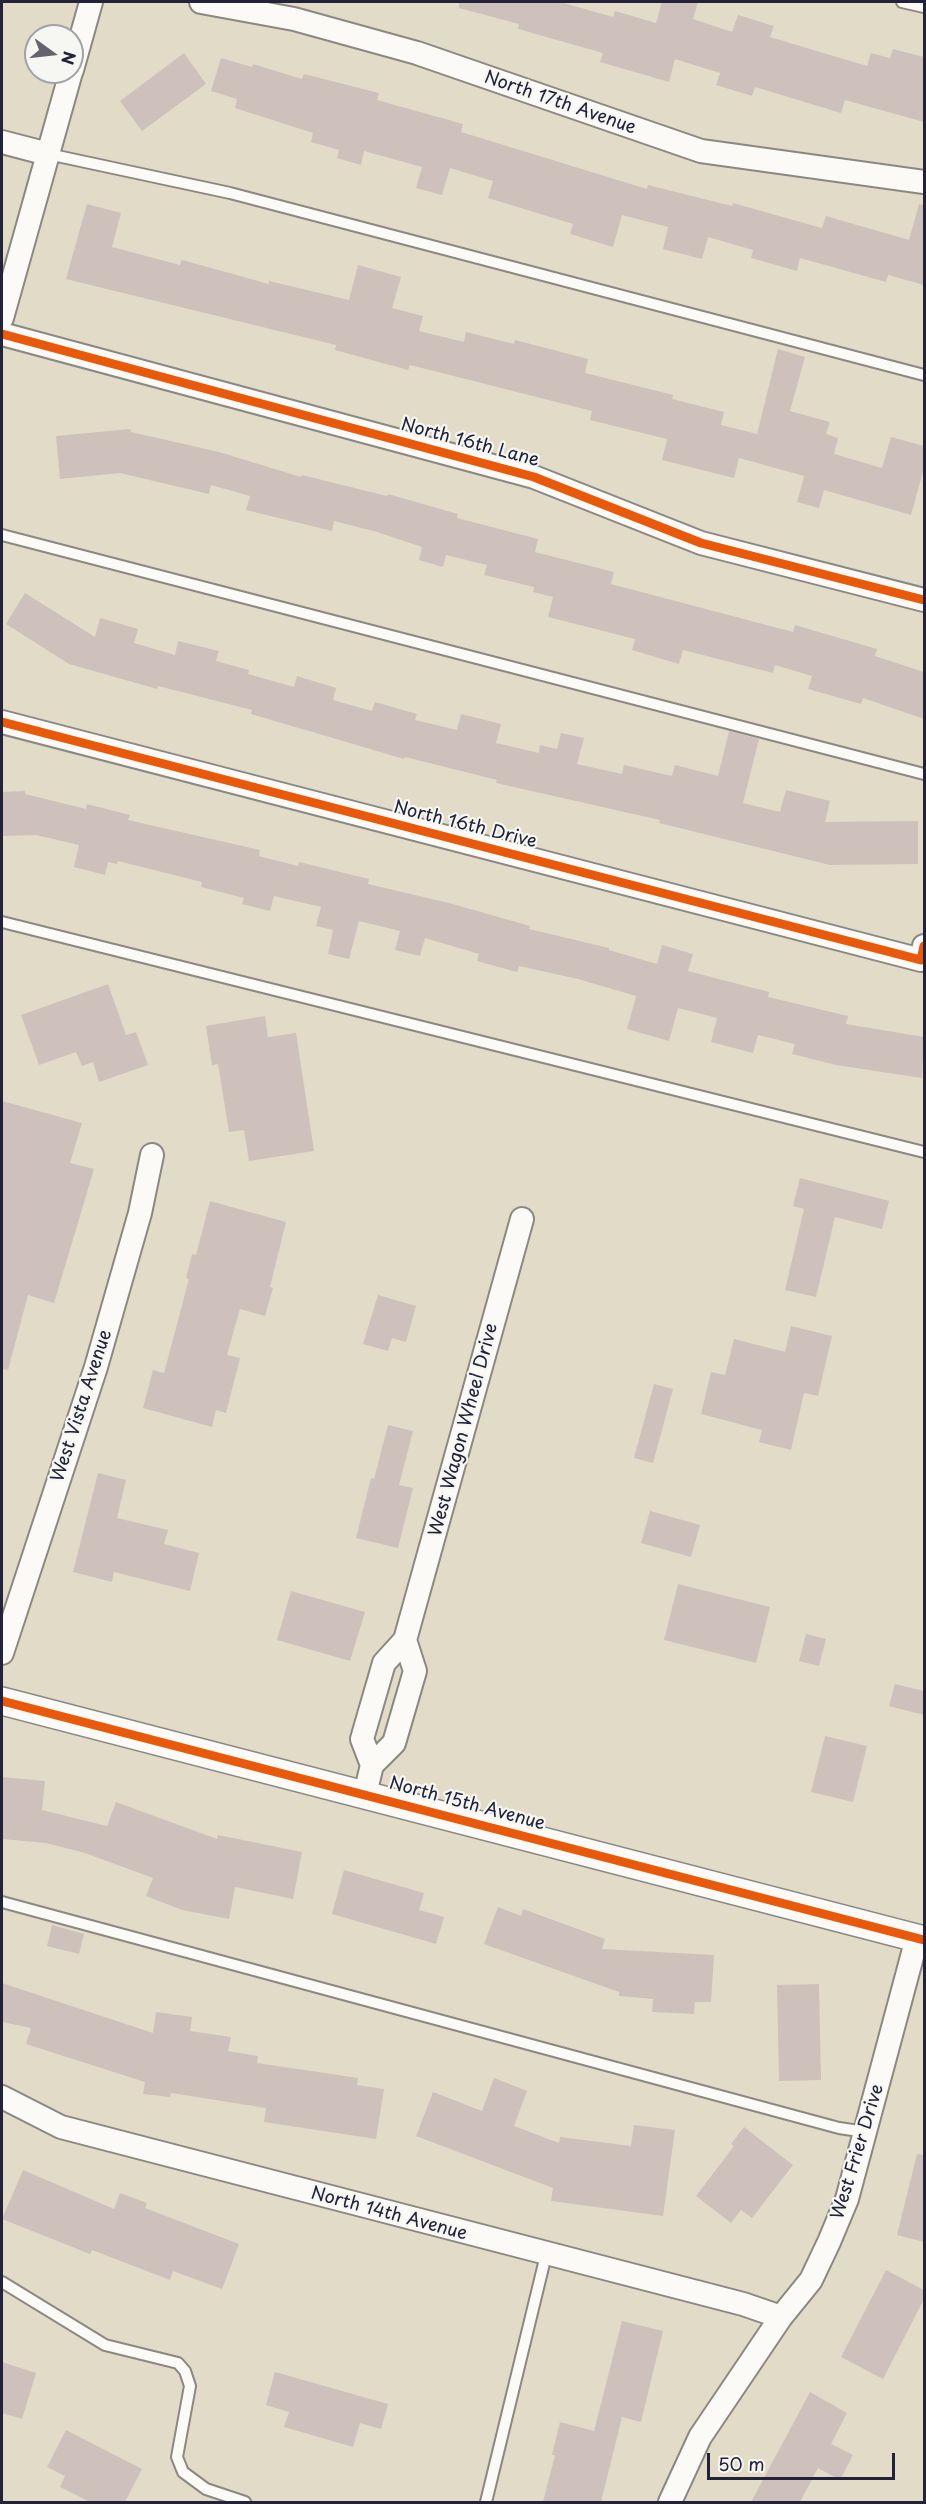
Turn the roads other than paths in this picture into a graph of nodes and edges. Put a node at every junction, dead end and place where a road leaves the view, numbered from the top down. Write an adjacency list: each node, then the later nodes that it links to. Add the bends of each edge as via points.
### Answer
1 (91, 2): 5 (street)
2 (201, 2): 9 (street, North 17th Avenue, via 294,19 417,53 700,151)
3 (902, 2): 4 (lane)
4 (924, 7)
5 (84, 27)
6 (68, 84): 8 (street)
7 (2, 142): 8 (street)
8 (48, 154): 10 (street); 12 (lane, via 230,193)
9 (924, 183)
10 (2, 318)
11 (2, 334): 14 (street, North 16th Lane, via 534,477 701,543)
12 (924, 375)
13 (2, 535): 16 (lane)
14 (924, 600)
15 (2, 722): 18 (street, North 16th Drive)
16 (924, 774)
17 (2, 922): 19 (lane)
18 (923, 953)
19 (924, 1152)
20 (152, 1155): 23 (street, West Vista Avenue, via 140,1214 96,1367)
21 (522, 1219): 22 (street, West Wagon Wheel Drive)
22 (405, 1640): 24 (street, West Wagon Wheel Drive, via 384,1663); 26 (street, via 415,1671)
23 (2, 1653)
24 (376, 1691): 26 (street); 27 (street, West Wagon Wheel Drive, via 362,1739)
25 (2, 1701): 28 (street, North 15th Avenue)
26 (407, 1701): 27 (street, via 394,1743)
27 (372, 1765): 28 (street)
28 (365, 1794): 30 (street, North 15th Avenue)
29 (2, 1902): 32 (lane, via 828,2125)
30 (921, 1939): 32 (street, West Frier Drive)
31 (2, 2097): 33 (street, North 14th Avenue, via 61,2127)
32 (866, 2132): 35 (street, West Frier Drive, via 847,2199 829,2242 811,2280)
33 (546, 2255): 35 (street, North 14th Avenue); 37 (lane)
34 (2, 2282): 36 (lane, via 105,2345 177,2363 185,2371 190,2386 177,2457 183,2472 206,2489)
35 (781, 2317): 38 (street, West Frier Drive, via 700,2437)
36 (245, 2502)
37 (486, 2502)
38 (670, 2502)

